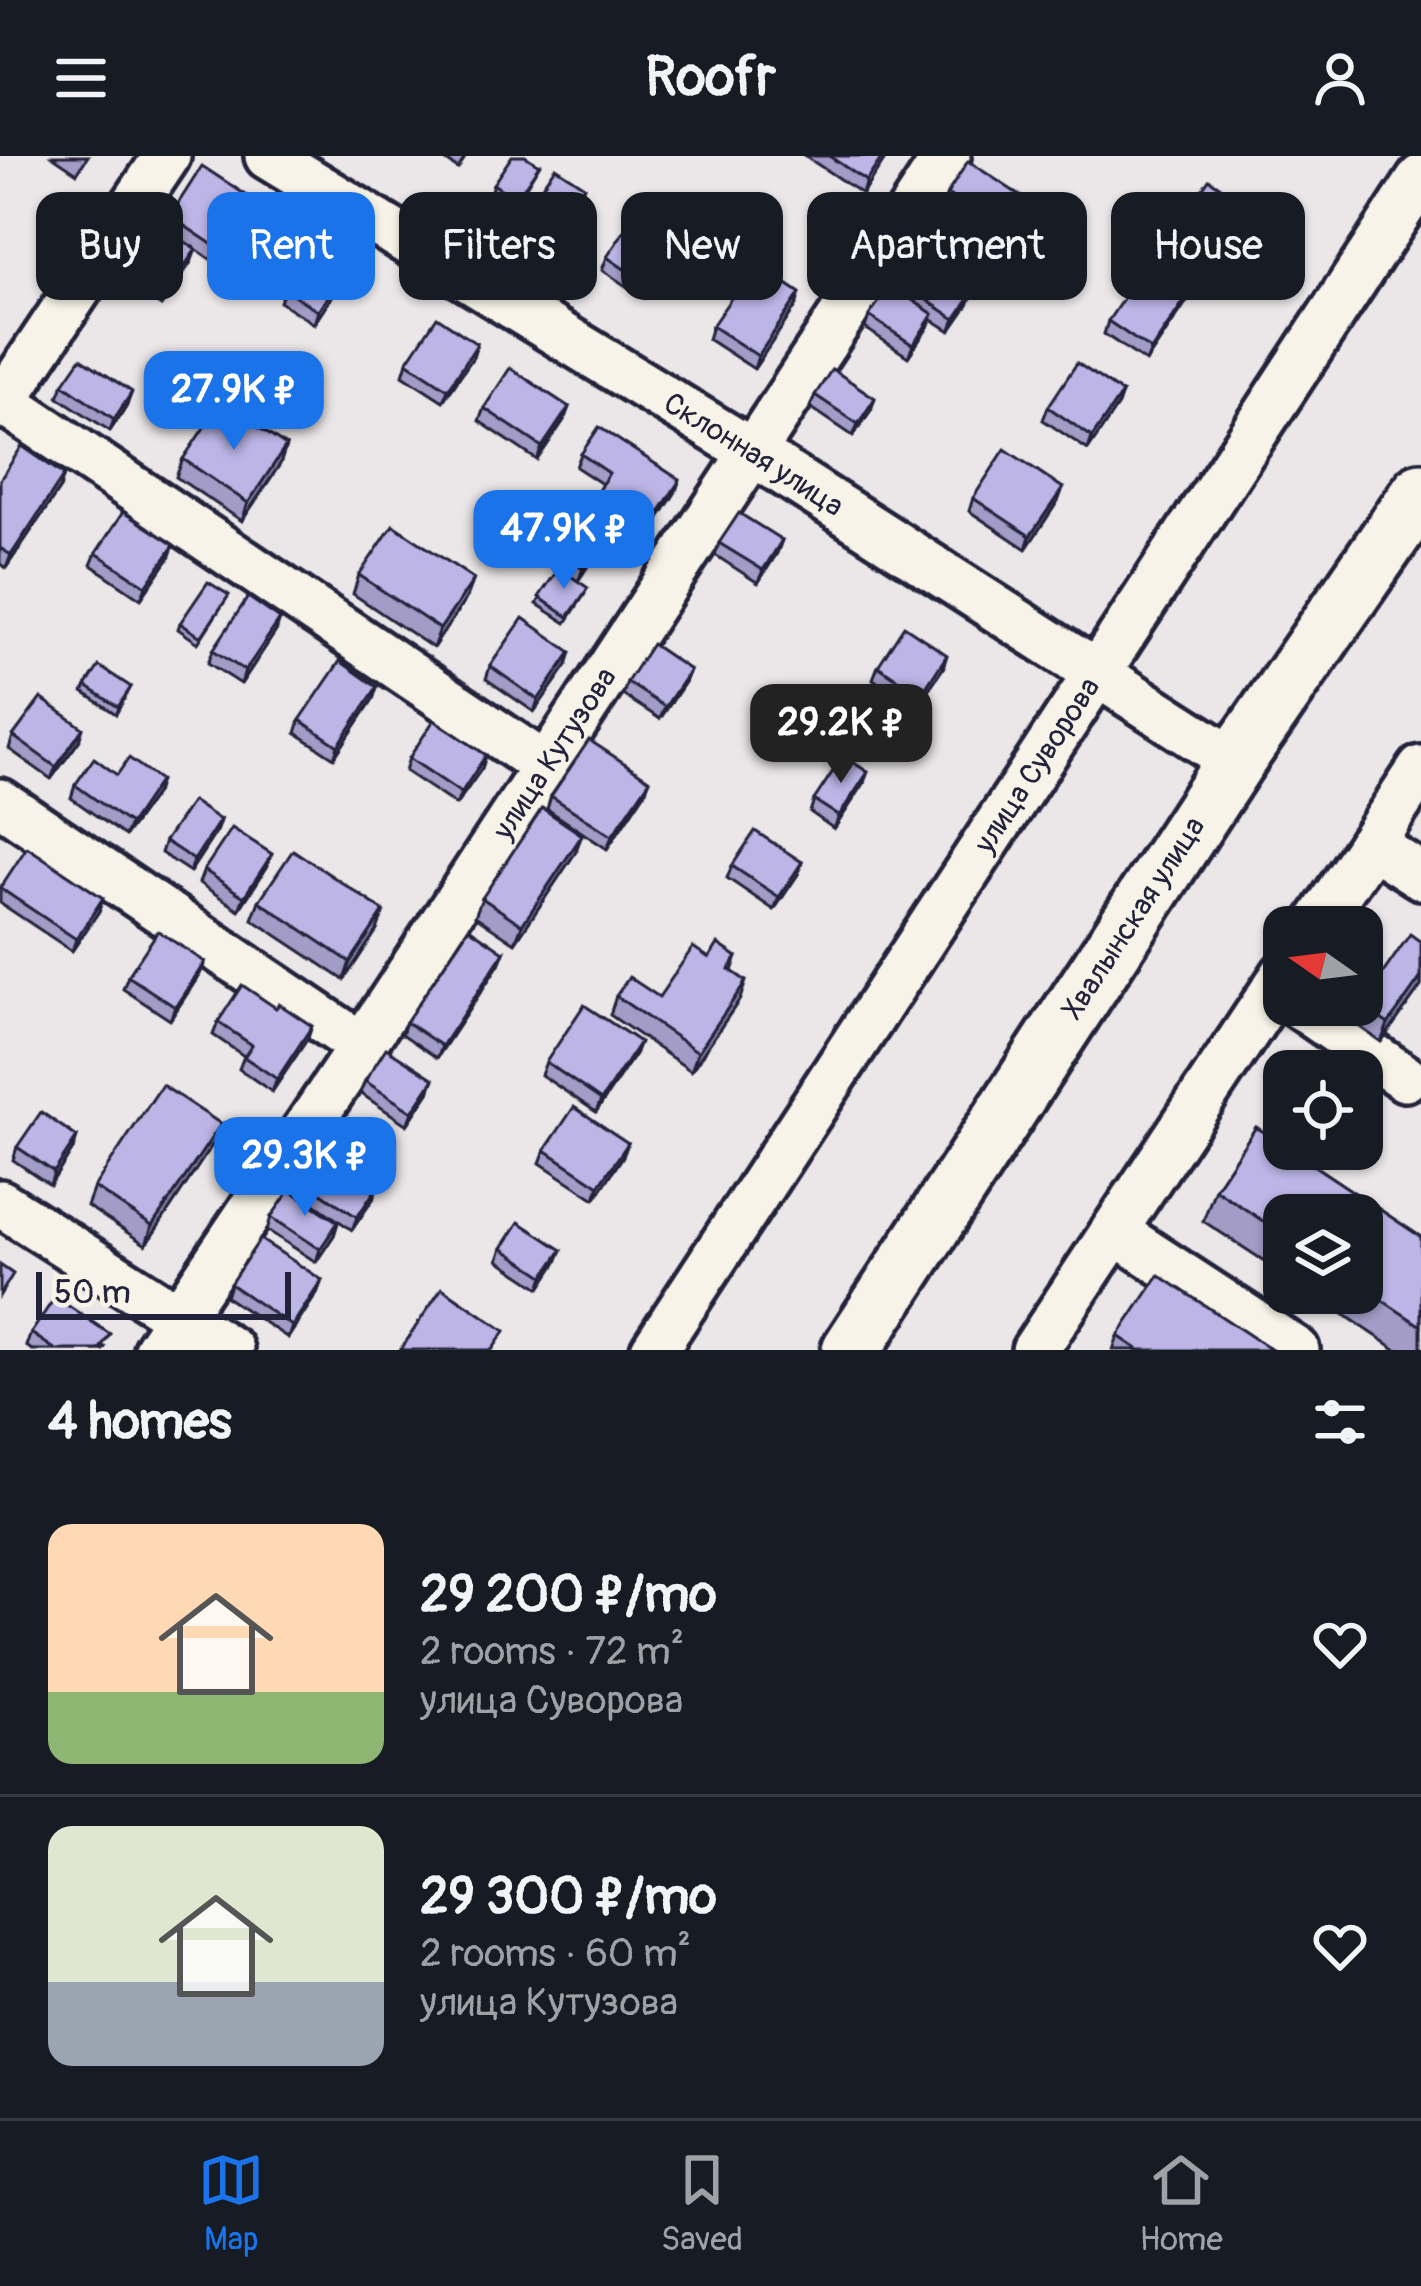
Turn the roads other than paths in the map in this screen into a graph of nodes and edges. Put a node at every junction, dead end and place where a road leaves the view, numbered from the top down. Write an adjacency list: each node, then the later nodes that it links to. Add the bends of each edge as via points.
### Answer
1 (166, 156): 5 (street)
2 (268, 156): 6 (street, Склонная улица)
3 (946, 157): 6 (street, улица Кутузова)
4 (1421, 178): 8 (street, улица Суворова)
5 (1, 402): 10 (street)
6 (752, 452): 8 (street, Склонная улица); 10 (street, улица Кутузова)
7 (1421, 492): 9 (main road, Хвалынская улица)
8 (1096, 674): 9 (street, Склонная улица); 24 (street, улица Суворова)
9 (1234, 762): 25 (main road, Хвалынская улица)
10 (544, 765): 18 (street, улица Кутузова)
11 (1421, 769): 13 (street)
12 (0, 802): 18 (street)
13 (1371, 844): 14 (street); 15 (street)
14 (1421, 876)
15 (1330, 906)
16 (1263, 1023): 21 (street)
17 (1334, 1026): 19 (street)
18 (362, 1046): 22 (street, улица Кутузова)
19 (1405, 1078)
20 (0, 1203): 22 (street)
21 (1114, 1231): 26 (street); 27 (street)
22 (168, 1333): 23 (street)
23 (230, 1350)
24 (654, 1350)
25 (851, 1350)
26 (1035, 1350)
27 (1296, 1350)

